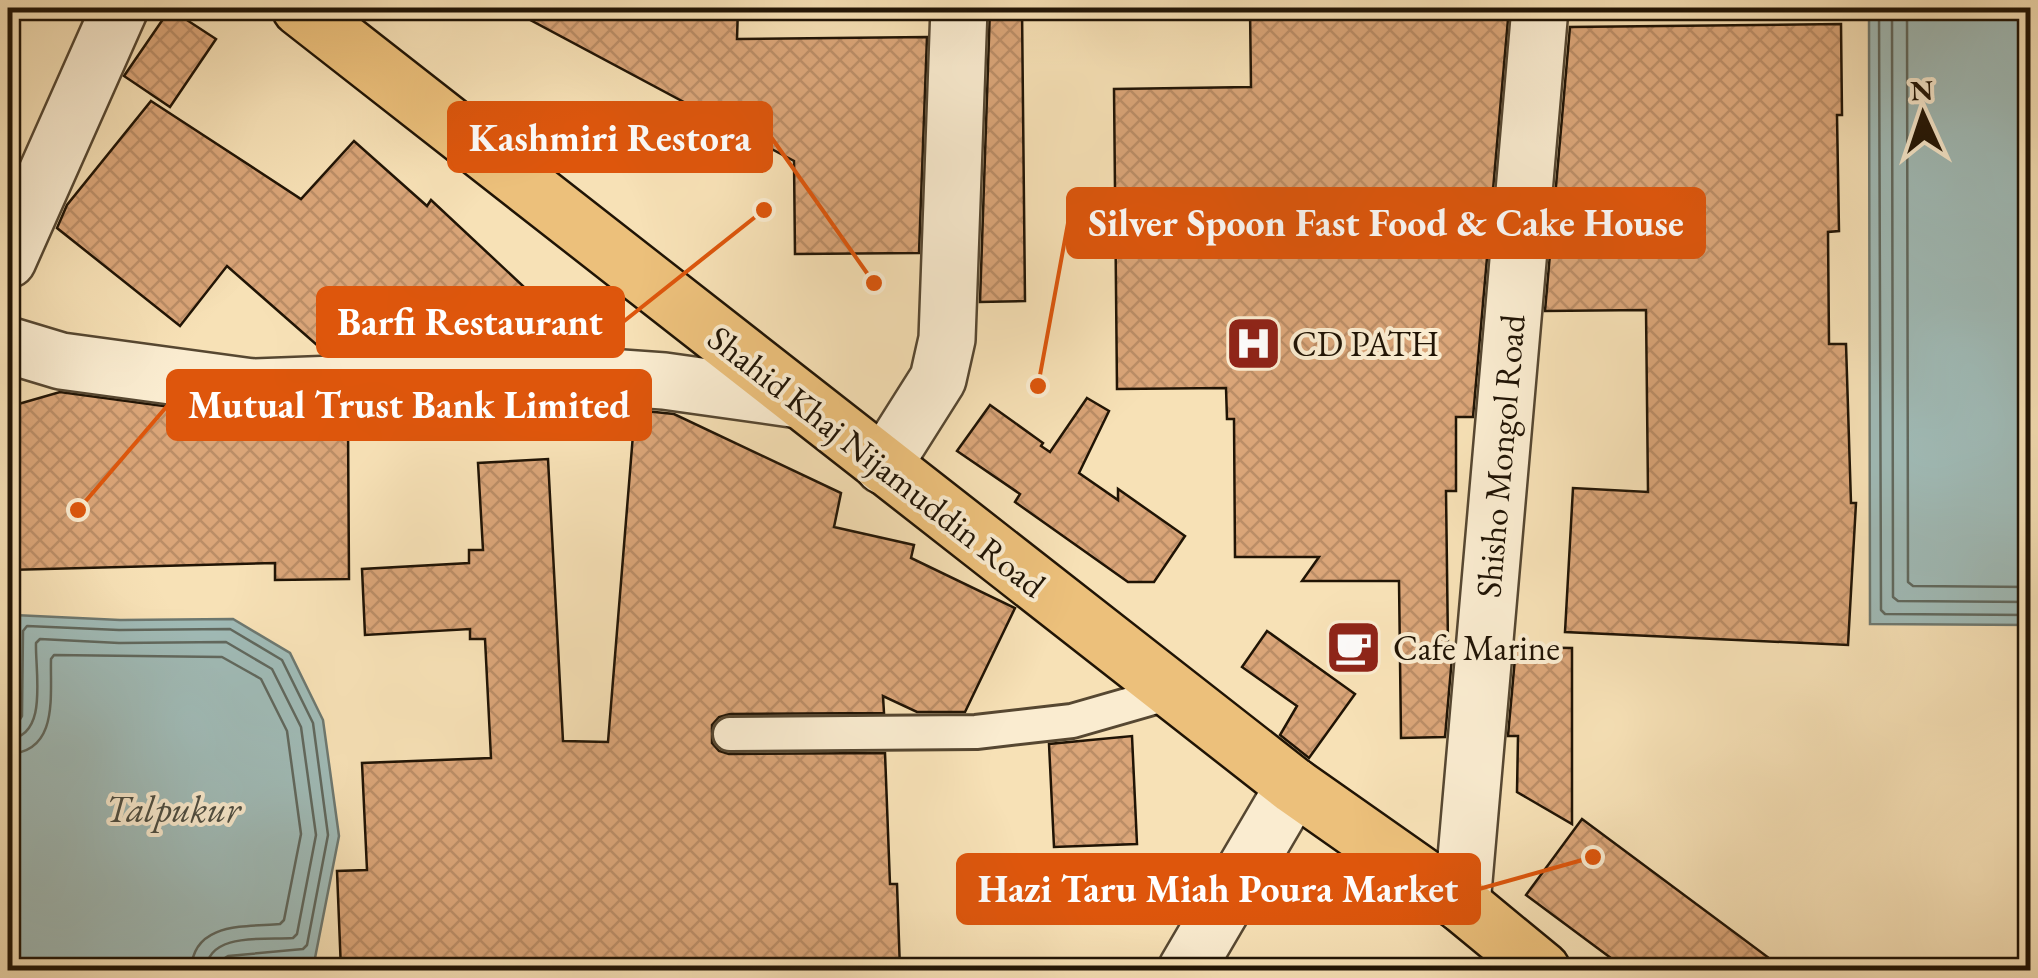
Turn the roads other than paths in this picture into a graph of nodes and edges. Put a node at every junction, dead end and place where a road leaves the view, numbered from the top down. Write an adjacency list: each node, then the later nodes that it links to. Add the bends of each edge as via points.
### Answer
1 (120, 8): 5 (street)
2 (300, 8): 7 (main road, Shahid Khaj Nijamuddin Road)
3 (959, 8): 8 (street, via 948,339 938,379)
4 (1540, 8): 12 (street, Shisho Mongol Road)
5 (8, 260)
6 (8, 345): 7 (street, via 61,361 252,387 579,375)
7 (799, 400): 8 (main road, Shahid Khaj Nijamuddin Road)
8 (883, 466): 9 (main road, Shahid Khaj Nijamuddin Road)
9 (1173, 692): 10 (lane, via 1072,722 976,732); 11 (main road, Shahid Khaj Nijamuddin Road)
10 (730, 734)
11 (1294, 786): 12 (main road, Shahid Khaj Nijamuddin Road); 13 (street)
12 (1462, 904): 14 (main road, Shahid Khaj Nijamuddin Road)
13 (1186, 970)
14 (1542, 970)

